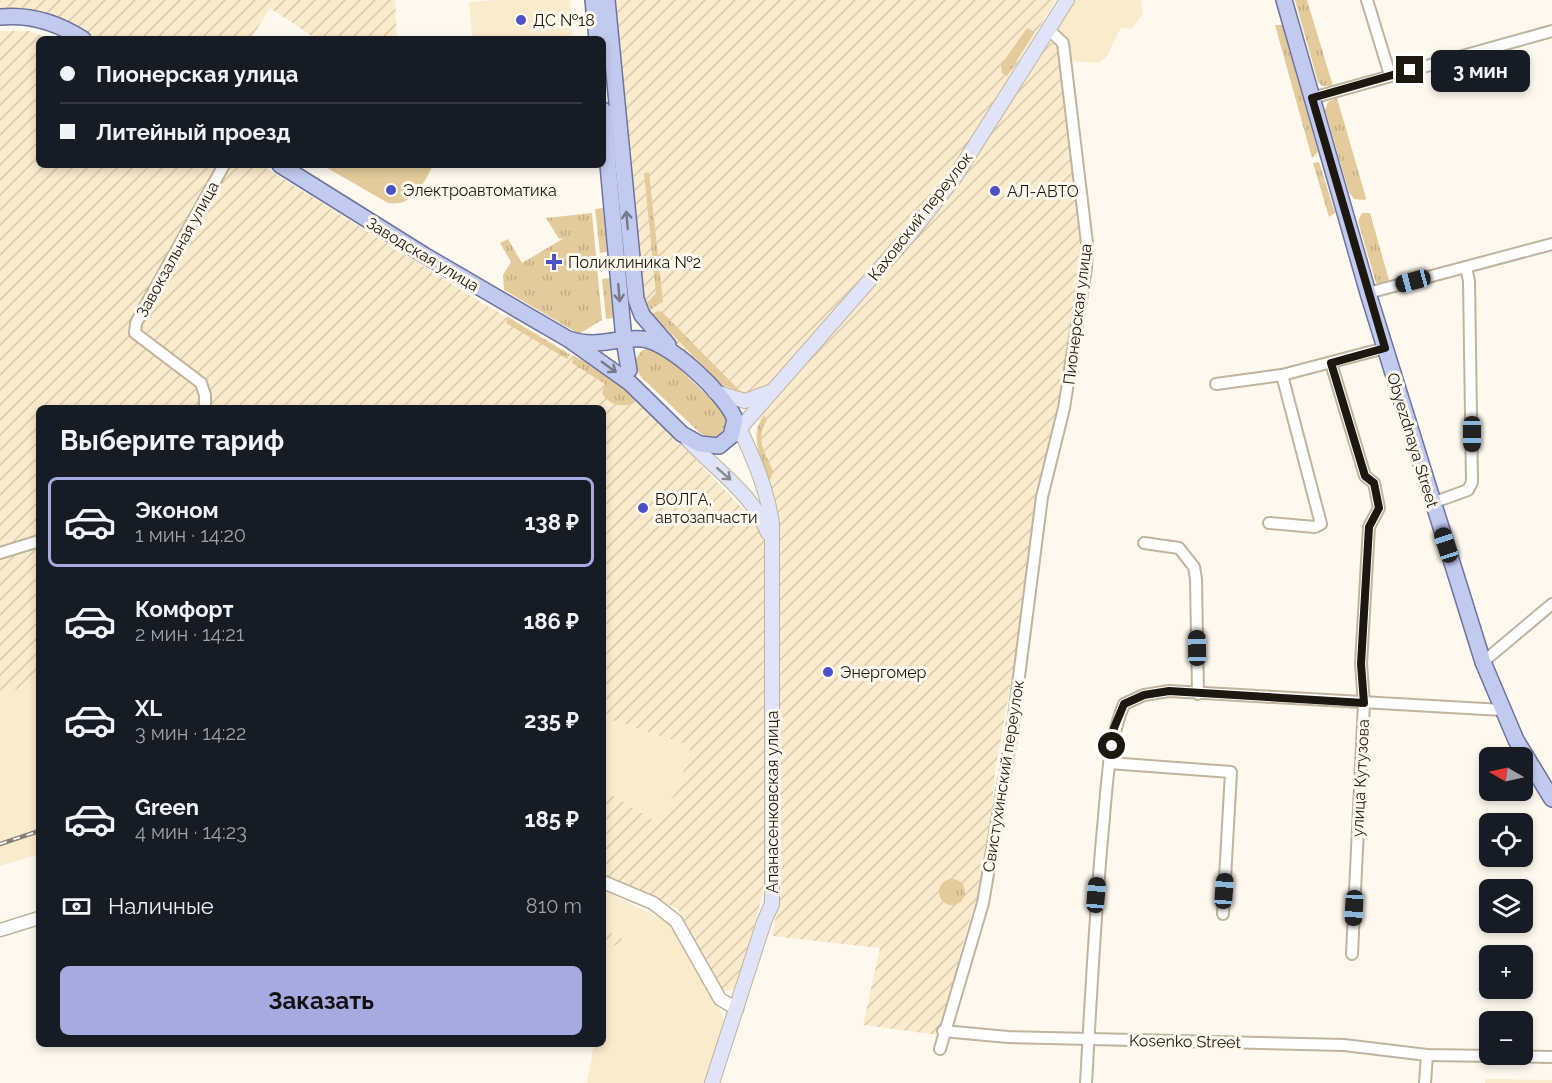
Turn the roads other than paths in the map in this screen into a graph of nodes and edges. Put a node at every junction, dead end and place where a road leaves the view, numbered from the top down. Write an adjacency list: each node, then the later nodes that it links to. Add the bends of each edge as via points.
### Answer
1 (593, 0): 10 (main road)
2 (607, 0): 25 (main road, one-way to 2, via 642,315 636,299)
3 (1067, 0): 7 (main road, Каховский переулок)
4 (1284, 0): 12 (main road, Obyezdnaya Street)
5 (1367, 0): 11 (street)
6 (0, 17): 9 (main road, via 55,23)
7 (1048, 29): 30 (main road, Каховский переулок, via 955,177); 38 (street, Пионерская улица, via 1063,43 1087,243 1065,408)
8 (1552, 31): 11 (street)
9 (78, 36)
10 (597, 36)
11 (1390, 75): 12 (street)
12 (1312, 98): 18 (main road, Obyezdnaya Street)
13 (606, 143): 19 (main road, one-way to 19)
14 (222, 168): 33 (street, Завокзальная улица, via 136,324 135,333 201,383)
15 (285, 168): 20 (main road, Заводская улица)
16 (1552, 244): 17 (street)
17 (1466, 267): 18 (street); 39 (street, via 1472,482 1468,490)
18 (1368, 293): 24 (main road, Obyezdnaya Street)
19 (622, 319): 21 (main road); 23 (main road, via 615,336)
20 (568, 339): 23 (main road); 32 (main road, one-way to 32)
21 (624, 340): 22 (main road); 23 (main road); 27 (main road)
22 (657, 343): 25 (main road); 27 (main road, via 637,349)
23 (599, 345)
24 (1385, 348): 26 (street); 39 (main road, Obyezdnaya Street)
25 (676, 354): 31 (main road)
26 (1331, 363): 28 (street); 48 (street, улица Кутузова, via 1365,476 1374,483 1379,508 1369,527 1361,664)
27 (629, 370): 32 (main road)
28 (1282, 375): 29 (street); 40 (street, via 1320,524 1315,527)
29 (1216, 384)
30 (776, 389): 31 (main road, via 745,401); 34 (main road, Каховский переулок)
31 (715, 392): 35 (main road)
32 (646, 399): 36 (main road)
33 (205, 405)
34 (759, 408): 35 (main road, Каховский переулок); 37 (main road, via 751,436)
35 (737, 424): 36 (main road, via 726,443 711,447); 37 (main road, Апанасенковская улица)
36 (682, 434): 43 (main road, one-way to 43, via 750,500 763,520)
37 (752, 457): 43 (main road, Апанасенковская улица, via 770,510)
38 (1042, 497): 58 (street, Свистухинский переулок, via 1011,739 983,903)
39 (1432, 503): 46 (main road, Obyezdnaya Street)
40 (1269, 523)
41 (36, 542): 44 (street)
42 (1144, 543): 47 (street, via 1179,548 1194,567)
43 (771, 547): 57 (main road, Апанасенковская улица, via 772,904)
44 (0, 553)
45 (1552, 604): 46 (street)
46 (1483, 662): 49 (main road, Obyezdnaya Street)
47 (1198, 694): 48 (street); 50 (street, via 1169,691 1144,695 1124,704 1114,728)
48 (1364, 703): 49 (street); 56 (street, улица Кутузова)
49 (1502, 710): 51 (main road, Obyezdnaya Street)
50 (1109, 764): 53 (street, via 1232,772); 59 (street, via 1096,895)
51 (1552, 800)
52 (606, 883): 57 (street, via 653,903 676,921 720,999)
53 (1223, 914)
54 (36, 919): 55 (street)
55 (0, 930)
56 (1352, 954)
57 (737, 1009): 63 (main road, Апанасенковская улица)
58 (943, 1031): 59 (street, Kosenko Street); 60 (street, Свистухинский переулок)
59 (1089, 1040): 61 (street, Kosenko Street, via 1348,1046); 64 (street)
60 (940, 1049)
61 (1427, 1055): 62 (street, Kosenko Street); 65 (street)
62 (1552, 1058)
63 (712, 1083)
64 (1086, 1083)
65 (1425, 1083)

